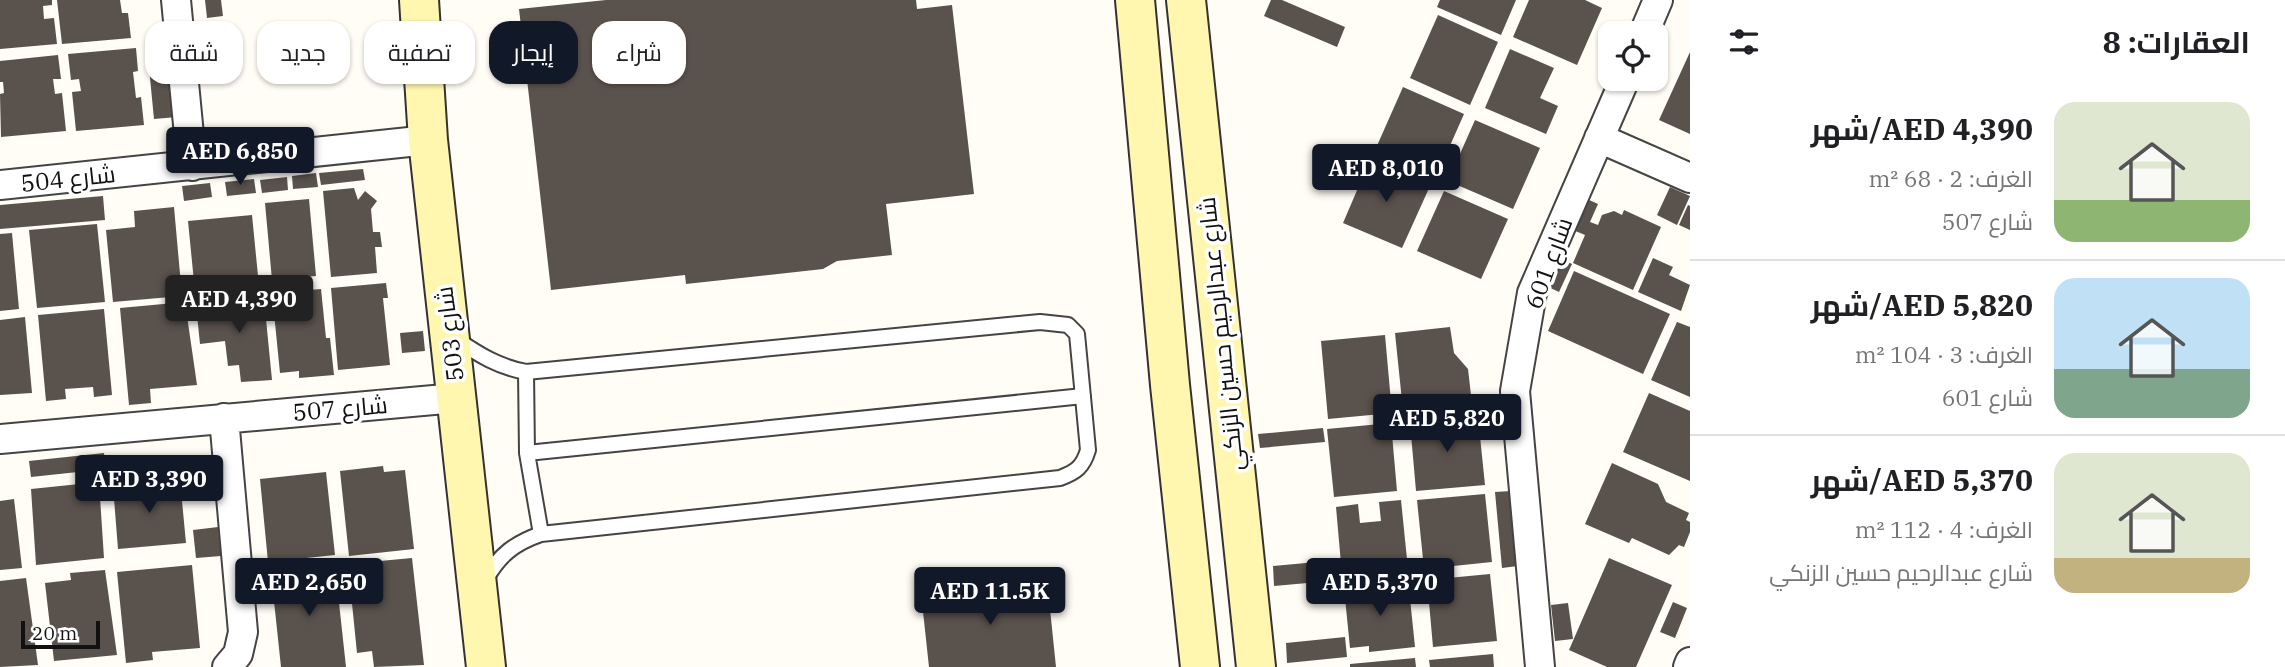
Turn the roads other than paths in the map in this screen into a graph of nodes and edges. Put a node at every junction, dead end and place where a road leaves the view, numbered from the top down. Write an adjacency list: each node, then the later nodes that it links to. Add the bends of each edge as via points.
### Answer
1 (176, 0): 10 (street)
2 (419, 0): 9 (street, شارع 503)
3 (1135, 0): 22 (street)
4 (1186, 0): 21 (street, شارع عبدالرحيم حسين الزنكي)
5 (1658, 0): 6 (street)
6 (1649, 21)
7 (1620, 91): 8 (street, شارع 601)
8 (1600, 138): 11 (street); 29 (street, شارع 601, via 1532,293 1516,391)
9 (428, 140): 10 (street, شارع 504); 13 (street, شارع 503)
10 (192, 166): 12 (street, شارع 504)
11 (1690, 178)
12 (0, 185)
13 (448, 334): 14 (lane, via 481,357); 16 (street, شارع 503)
14 (526, 372): 15 (lane, via 1056,322 1077,334); 19 (lane)
15 (1083, 396): 19 (lane); 20 (lane, via 1088,450 1076,472 1060,478)
16 (456, 398): 17 (street, شارع 507); 23 (street, شارع 503)
17 (224, 418): 18 (street, شارع 507); 25 (street, via 243,632 238,654)
18 (0, 439)
19 (527, 453): 20 (lane)
20 (541, 534): 23 (lane, via 495,562)
21 (1245, 578): 22 (street); 28 (street, شارع عبدالرحيم حسين الزنكي)
22 (1190, 583): 27 (street)
23 (480, 589): 26 (street, شارع 503)
24 (1690, 662): 30 (street)
25 (227, 667)
26 (486, 667)
27 (1200, 667)
28 (1256, 667)
29 (1540, 667)
30 (1688, 667)

